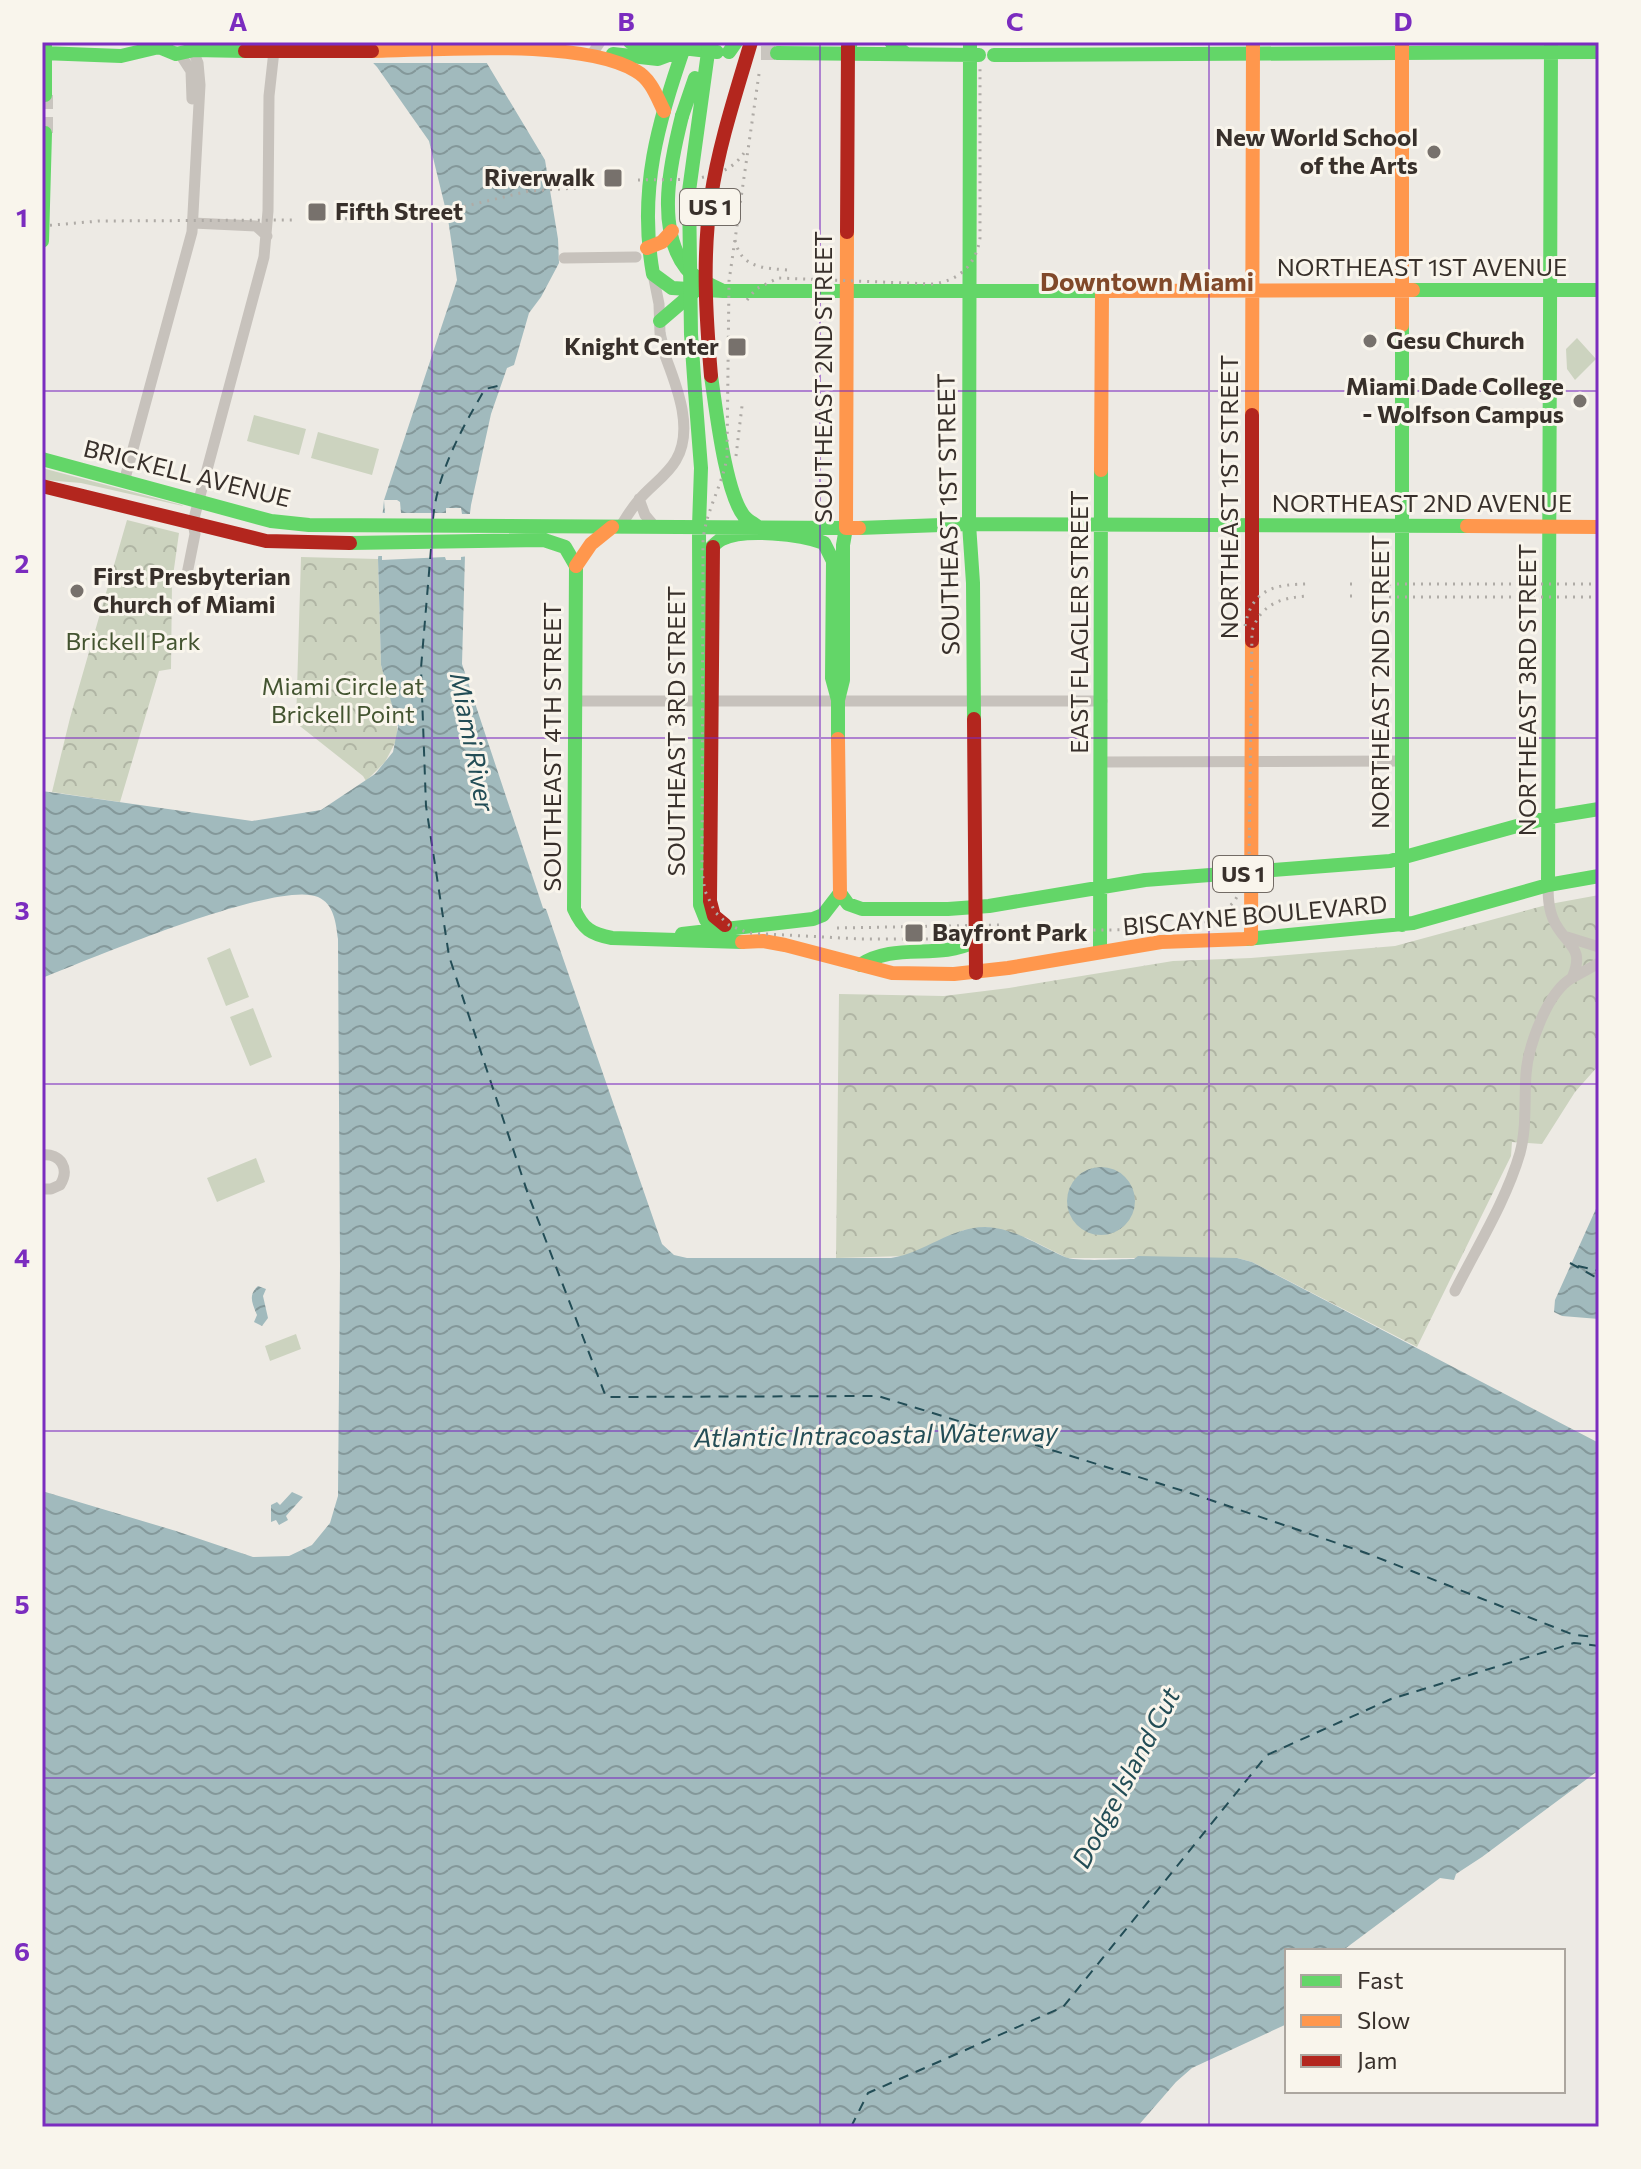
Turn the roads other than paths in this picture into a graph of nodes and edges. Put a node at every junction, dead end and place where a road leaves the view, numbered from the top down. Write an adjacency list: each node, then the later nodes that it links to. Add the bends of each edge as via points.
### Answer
1 (275, 42): 28 (street)
2 (630, 42): 7 (main road)
3 (891, 42): 20 (main road)
4 (158, 45): 14 (main road); 15 (main road, via 121,56)
5 (722, 45): 7 (main road); 10 (main road); 27 (main road, bridge, via 699,66 682,116 671,171); 55 (main road, US 1, bridge, via 689,191)
6 (594, 46): 7 (main road, via 658,59); 16 (main road, bridge); 23 (main road, via 638,71)
7 (684, 46): 23 (main road)
8 (849, 46): 19 (main road); 20 (main road); 40 (main road, SOUTHEAST 2ND STREET)
9 (1552, 47): 13 (main road); 18 (main road); 36 (main road, NORTHEAST 3RD STREET)
10 (756, 48): 46 (main road, US 1, bridge, via 721,147 708,219 711,376 721,447)
11 (1102, 48): 12 (main road); 17 (main road)
12 (1253, 48): 13 (main road); 34 (main road, NORTHEAST 1ST STREET)
13 (1402, 48): 35 (main road, NORTHEAST 2ND STREET)
14 (191, 49): 16 (main road); 21 (street); 25 (street)
15 (44, 50): 22 (main road)
16 (245, 51): 21 (street, via 212,57)
17 (978, 52): 20 (main road); 33 (main road, SOUTHEAST 1ST STREET)
18 (1599, 52)
19 (777, 53)
20 (906, 54)
21 (199, 70): 25 (street)
22 (45, 95)
23 (664, 111): 30 (main road, via 647,182)
24 (45, 133): 29 (main road)
25 (195, 144): 26 (street)
26 (193, 223): 28 (street, via 256,226); 45 (street)
27 (672, 231): 30 (main road); 39 (main road, via 684,265)
28 (267, 236): 49 (street)
29 (42, 241)
30 (642, 252): 31 (street); 32 (main road)
31 (564, 258)
32 (653, 274): 38 (main road, NORTHEAST 1ST AVENUE, via 672,288); 42 (street)
33 (969, 290): 40 (main road, NORTHEAST 1ST AVENUE); 41 (main road, NORTHEAST 1ST AVENUE); 51 (main road, SOUTHEAST 1ST STREET)
34 (1252, 290): 35 (main road, NORTHEAST 1ST AVENUE); 41 (main road, NORTHEAST 1ST AVENUE); 53 (main road, NORTHEAST 1ST STREET)
35 (1402, 290): 36 (main road, NORTHEAST 1ST AVENUE); 56 (main road, NORTHEAST 2ND STREET)
36 (1552, 290): 37 (main road, NORTHEAST 1ST AVENUE); 59 (main road, NORTHEAST 3RD STREET)
37 (1599, 290)
38 (695, 291): 39 (main road, NORTHEAST 1ST AVENUE); 42 (main road)
39 (723, 291): 40 (main road, NORTHEAST 1ST AVENUE)
40 (847, 291): 62 (main road, SOUTHEAST 2ND STREET)
41 (1102, 291): 52 (main road, EAST FLAGLER STREET)
42 (660, 320)
43 (666, 358): 48 (street, via 680,404 682,442 673,465)
44 (42, 459): 45 (main road, BRICKELL AVENUE)
45 (124, 482): 49 (main road, BRICKELL AVENUE)
46 (734, 485): 61 (main road, US 1, via 744,516); 63 (main road, US 1, via 753,510)
47 (42, 486): 50 (main road, BRICKELL AVENUE)
48 (639, 499): 54 (street); 57 (street)
49 (199, 502): 50 (street); 64 (main road, BRICKELL AVENUE, via 271,521)
50 (193, 522): 64 (main road, BRICKELL AVENUE, via 266,541 323,543); 69 (street)
51 (969, 524): 52 (main road, NORTHEAST 2ND AVENUE); 62 (main road, NORTHEAST 2ND AVENUE); 73 (main road, SOUTHEAST 1ST STREET)
52 (1102, 525): 53 (main road, NORTHEAST 2ND AVENUE); 74 (main road, EAST FLAGLER STREET)
53 (1252, 525): 56 (main road, NORTHEAST 2ND AVENUE); 75 (main road, NORTHEAST 1ST STREET)
54 (616, 526): 57 (main road, NORTHEAST 2ND AVENUE); 64 (main road, NORTHEAST 2ND AVENUE); 68 (main road, via 591,544)
55 (699, 526): 57 (main road, NORTHEAST 2ND AVENUE); 58 (main road, NORTHEAST 2ND AVENUE); 67 (main road, SOUTHEAST 3RD STREET)
56 (1403, 526): 59 (main road, NORTHEAST 2ND AVENUE); 76 (main road, NORTHEAST 2ND STREET)
57 (655, 527)
58 (726, 527): 61 (main road, NORTHEAST 2ND AVENUE); 65 (main road)
59 (1551, 527): 60 (main road, NORTHEAST 2ND AVENUE); 79 (main road, NORTHEAST 3RD STREET)
60 (1599, 527)
61 (759, 528): 63 (main road, NORTHEAST 2ND AVENUE)
62 (846, 528): 63 (main road, NORTHEAST 2ND AVENUE); 70 (main road, SOUTHEAST 2ND STREET, via 843,680)
63 (778, 529)
64 (520, 533): 68 (main road, via 558,542)
65 (744, 536): 66 (main road, via 720,540); 70 (main road, SOUTHEAST 2ND STREET, via 813,538 824,543 833,561 832,678)
66 (713, 547): 67 (main road); 72 (main road, SOUTHEAST 3RD STREET)
67 (698, 559): 72 (main road, SOUTHEAST 3RD STREET)
68 (576, 566): 71 (main road, SOUTHEAST 4TH STREET)
69 (187, 574)
70 (838, 700): 72 (street); 73 (street); 85 (main road, SOUTHEAST 2ND STREET)
71 (575, 701): 72 (street); 88 (main road, SOUTHEAST 4TH STREET, via 574,909)
72 (705, 701): 89 (main road, SOUTHEAST 3RD STREET, via 710,901)
73 (973, 701): 74 (street); 86 (main road, SOUTHEAST 1ST STREET)
74 (1102, 701): 77 (main road, EAST FLAGLER STREET)
75 (1252, 760): 76 (street); 77 (street); 81 (main road, NORTHEAST 1ST STREET)
76 (1403, 761): 80 (main road, NORTHEAST 2ND STREET)
77 (1101, 762): 84 (main road, EAST FLAGLER STREET)
78 (1599, 809): 79 (main road, BISCAYNE BOULEVARD / US 1)
79 (1550, 817): 80 (main road, BISCAYNE BOULEVARD / US 1); 83 (main road, NORTHEAST 3RD STREET)
80 (1402, 859): 81 (main road, BISCAYNE BOULEVARD / US 1); 87 (main road, NORTHEAST 2ND STREET)
81 (1252, 873): 84 (main road, BISCAYNE BOULEVARD / US 1); 92 (main road, NORTHEAST 1ST STREET)
82 (1599, 876): 83 (main road, BISCAYNE BOULEVARD)
83 (1548, 885): 87 (main road, BISCAYNE BOULEVARD); 90 (street, NORTHEAST 3RD STREET, via 1551,915)
84 (1101, 887): 86 (main road, BISCAYNE BOULEVARD / US 1); 96 (main road, EAST FLAGLER STREET)
85 (840, 893): 86 (main road, BISCAYNE BOULEVARD / US 1, via 848,904 862,909); 89 (main road, via 823,915 813,919)
86 (974, 908): 94 (main road, SOUTHEAST 1ST STREET)
87 (1402, 925): 92 (main road, BISCAYNE BOULEVARD)
88 (582, 927): 91 (main road, BISCAYNE BOULEVARD, via 612,938)
89 (724, 929): 91 (main road, via 685,932); 93 (main road)
90 (1567, 937): 95 (street); 100 (street, NORTHEAST 3RD STREET, via 1577,957)
91 (676, 938): 93 (main road, BISCAYNE BOULEVARD)
92 (1251, 939): 96 (main road, BISCAYNE BOULEVARD, via 1174,941)
93 (745, 940): 98 (main road, BISCAYNE BOULEVARD)
94 (974, 942): 98 (main road, via 960,950 881,952); 99 (main road, SOUTHEAST 1ST STREET)
95 (1599, 947)
96 (1100, 952): 99 (main road, BISCAYNE BOULEVARD)
97 (1599, 963): 100 (street)
98 (860, 965): 99 (main road, BISCAYNE BOULEVARD, via 907,974)
99 (976, 973)
100 (1572, 978): 103 (street, via 1547,1009 1533,1039 1519,1156)
101 (42, 1155): 102 (street, via 60,1160 65,1175 57,1187)
102 (42, 1189)
103 (1455, 1291)

